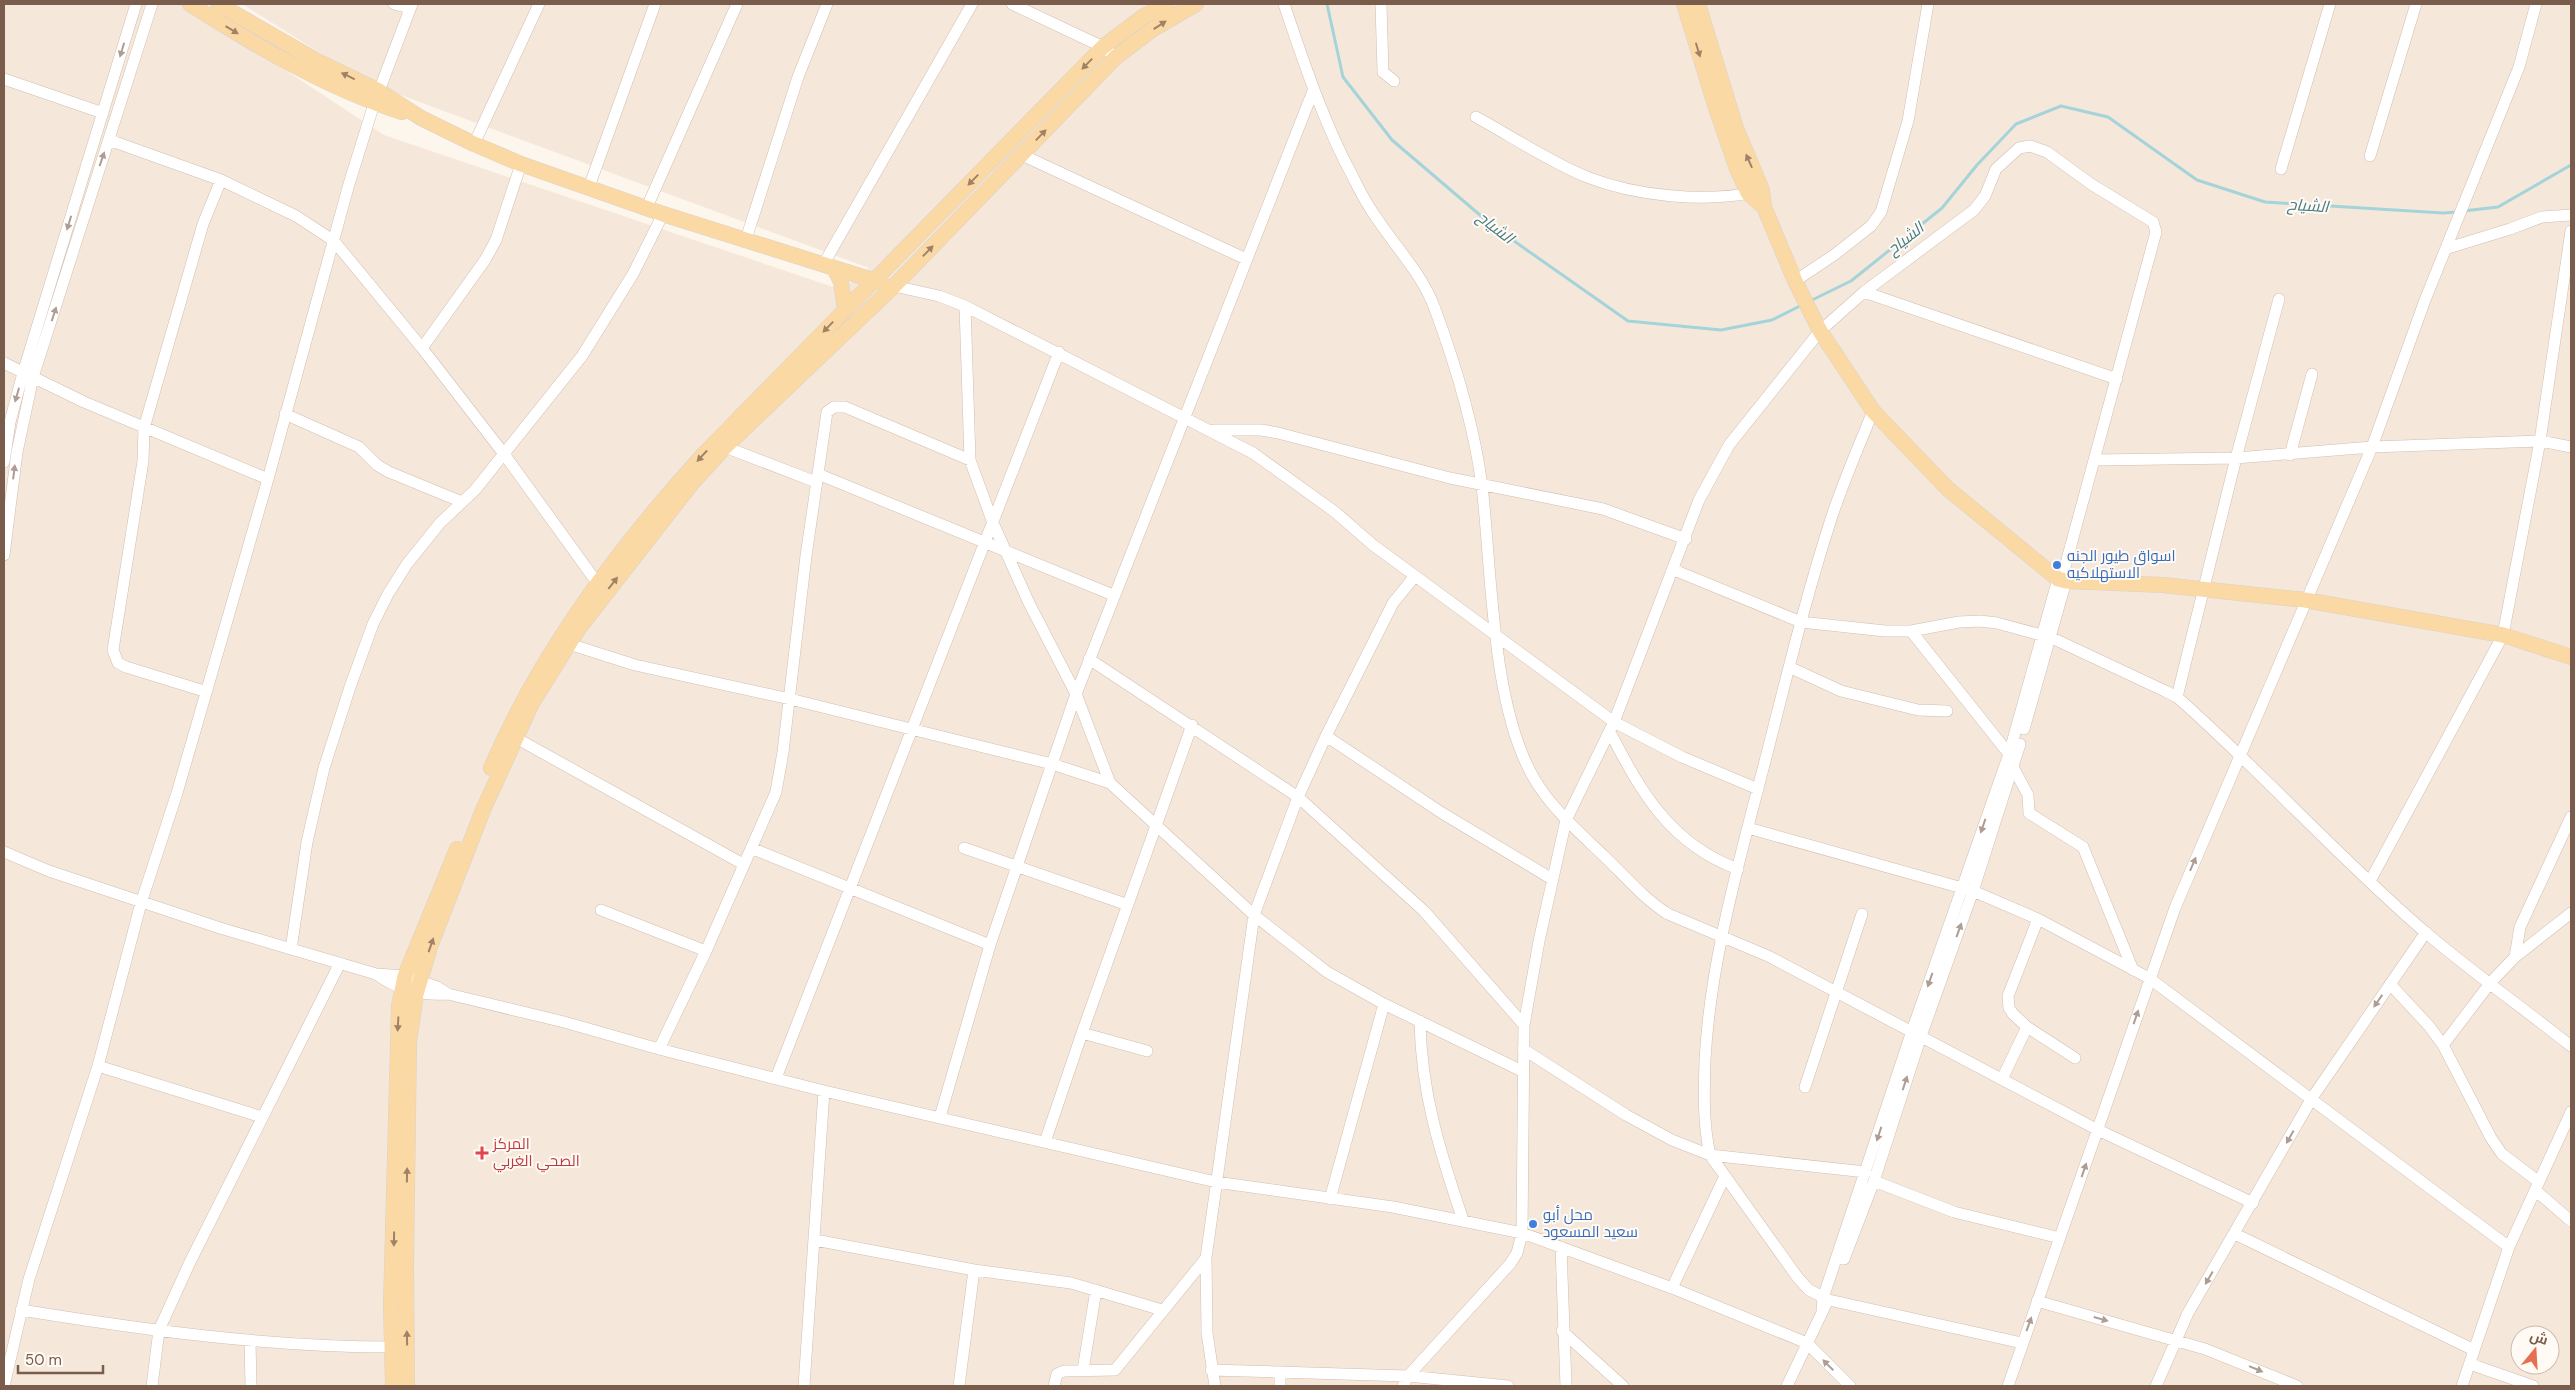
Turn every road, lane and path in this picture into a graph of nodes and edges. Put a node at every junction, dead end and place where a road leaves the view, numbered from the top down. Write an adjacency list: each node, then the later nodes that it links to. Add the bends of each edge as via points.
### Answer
1 (136, 4): 29 (street, one-way to 29)
2 (152, 4): 31 (street)
3 (190, 4): 28 (main road, one-way to 28, via 266,50)
4 (218, 4): 28 (main road, one-way to 4)
5 (394, 4): 22 (street)
6 (538, 4): 32 (street)
7 (655, 4): 38 (street)
8 (737, 4): 40 (street)
9 (827, 4): 44 (street, via 798,78)
10 (972, 4): 48 (street)
11 (1012, 4): 23 (street)
12 (1167, 4): 23 (main road, via 1144,16)
13 (1196, 4): 24 (main road, one-way to 13)
14 (1284, 4): 27 (street)
15 (1381, 4): 26 (street, via 1383,72)
16 (1684, 4): 39 (main road, one-way to 39, via 1715,105)
17 (1698, 4): 39 (main road, one-way to 17)
18 (1928, 4): 50 (street, via 1908,121 1881,212 1871,226)
19 (2330, 4): 36 (street)
20 (2416, 4): 34 (street)
21 (2536, 4): 46 (street, via 2519,67)
22 (411, 6): 28 (street)
23 (1103, 47): 24 (street); 49 (main road, one-way to 49)
24 (1116, 56): 33 (main road, one-way to 24)
25 (4, 79): 29 (street)
26 (1394, 81)
27 (1314, 90): 47 (street); 80 (street, via 1353,178 1434,305 1459,376)
28 (377, 97): 32 (main road); 45 (street)
29 (103, 113): 61 (street, one-way to 61)
30 (1476, 117): 39 (street, via 1568,168 1616,186 1696,197)
31 (109, 140): 37 (street); 61 (street, one-way to 31)
32 (474, 144): 35 (main road)
33 (1022, 155): 47 (street); 51 (main road, one-way to 33)
34 (2370, 156)
35 (521, 164): 38 (main road); 57 (street, via 496,240)
36 (2281, 169)
37 (221, 180): 45 (street, via 296,216); 66 (street, via 203,224)
38 (589, 187): 40 (main road)
39 (1755, 192): 50 (main road)
40 (648, 207): 41 (main road)
41 (663, 214): 44 (main road); 72 (street, via 633,274 582,356)
42 (2571, 215): 46 (street, via 2542,217)
43 (2571, 231): 68 (street)
44 (746, 239): 48 (main road)
45 (334, 241): 57 (street); 64 (street)
46 (2448, 248): 71 (street, via 2398,368)
47 (1246, 259): 65 (street)
48 (829, 267): 49 (main road); 55 (main road, via 841,282)
49 (875, 281): 51 (main road); 55 (main road)
50 (1797, 284): 56 (main road)
51 (894, 286): 54 (street, via 939,296); 70 (main road)
52 (1864, 292): 56 (street); 62 (street); 62 (street, via 1974,210 1985,196 1992,174 2008,156 2019,148 2037,148 2153,222 2156,228)
53 (2279, 299): 74 (street)
54 (965, 306): 58 (street); 75 (street)
55 (845, 309): 90 (main road, one-way to 90, via 668,492)
56 (1817, 325): 63 (main road); 83 (street, via 1729,445 1709,479)
57 (422, 348): 72 (street)
58 (1059, 352): 65 (street); 82 (street)
59 (4, 363): 61 (street)
60 (2312, 374): 73 (street)
61 (28, 375): 66 (street); 77 (street, one-way to 77, via 10,422); 86 (street, one-way to 61)
62 (2117, 379): 76 (street)
63 (1873, 411): 88 (main road, via 1948,489); 94 (street, via 1833,514)
64 (284, 414): 79 (street); 81 (street, via 359,447 377,466 389,472)
65 (1184, 419): 67 (street); 92 (street)
66 (144, 428): 79 (street); 103 (street, via 143,461 114,657 126,667)
67 (1212, 430): 80 (street, via 1278,433); 89 (street, via 1276,467)
68 (2540, 441): 69 (street); 71 (street); 96 (street)
69 (2571, 446)
70 (726, 447): 78 (street); 99 (main road, one-way to 70, via 648,538)
71 (2372, 448): 73 (street); 93 (street)
72 (504, 454): 81 (street); 90 (street)
73 (2290, 455): 74 (street)
74 (2236, 458): 76 (street); 91 (street)
75 (970, 460): 78 (street, via 838,406 827,412); 82 (street)
76 (2096, 460): 88 (street)
77 (4, 462)
78 (817, 478): 84 (street); 106 (street)
79 (268, 479): 103 (street)
80 (1482, 484): 83 (street, via 1603,509); 97 (street)
81 (462, 502): 145 (street, via 406,564 373,624 324,768 307,842)
82 (993, 523): 84 (street); 85 (street)
83 (1686, 539): 87 (street)
84 (985, 542): 85 (street); 110 (street)
85 (1005, 549): 92 (street); 104 (street)
86 (4, 555)
87 (1674, 570): 94 (street); 109 (street)
88 (2063, 575): 91 (main road); 98 (street)
89 (1415, 576): 97 (street); 111 (street, via 1393,603)
90 (598, 584): 113 (main road, via 529,686)
91 (2204, 589): 93 (main road); 105 (street)
92 (1113, 595): 101 (street)
93 (2305, 600): 96 (main road); 115 (street)
94 (1800, 622): 95 (street); 102 (street)
95 (1911, 631): 98 (street, via 1980,621); 114 (street)
96 (2503, 635): 100 (main road); 132 (street)
97 (1497, 636): 109 (street); 122 (street, via 1512,722 1523,754 1534,778)
98 (2048, 637): 105 (street); 114 (street); 117 (street)
99 (569, 644): 106 (street, via 635,665); 112 (main road, via 532,703)
100 (2571, 657)
101 (1089, 659): 104 (street); 108 (street)
102 (1789, 667): 107 (street, via 1841,691 1918,710); 119 (street)
103 (204, 691): 135 (street, via 177,793)
104 (1076, 694): 116 (street); 118 (street)
105 (2177, 698): 115 (street)
106 (790, 699): 110 (street); 125 (street, via 777,785)
107 (1947, 711)
108 (1192, 725): 120 (street); 123 (street)
109 (1612, 727): 119 (street); 122 (street); 130 (street, via 1638,786 1666,821 1706,854)
110 (911, 730): 116 (street); 133 (street)
111 (1326, 736): 120 (street); 131 (street, via 1442,813)
112 (516, 738): 113 (main road); 128 (street)
113 (504, 751): 153 (main road, via 450,895)
114 (2009, 754): 134 (street, one-way to 134)
115 (2240, 755): 132 (street); 150 (street, one-way to 115)
116 (1052, 764): 118 (street); 129 (street)
117 (2013, 767): 134 (street); 149 (street, via 2028,795 2029,813 2082,847)
118 (1110, 783): 123 (street)
119 (1758, 789): 124 (street)
120 (1298, 797): 140 (street); 157 (street, via 1424,911)
121 (2571, 817): 147 (street, via 2520,928)
122 (1566, 820): 131 (street); 143 (street, via 1653,905 1684,922)
123 (1156, 823): 136 (street); 140 (street)
124 (1748, 828): 130 (street); 134 (street)
125 (751, 848): 128 (street); 133 (street)
126 (964, 848): 129 (street)
127 (4, 852): 135 (street)
128 (742, 864): 146 (street)
129 (1018, 868): 136 (street); 144 (street)
130 (1738, 868): 143 (street)
131 (1552, 879): 157 (street)
132 (2370, 881): 142 (street)
133 (848, 888): 144 (street); 169 (street)
134 (1968, 889): 141 (street); 160 (street)
135 (141, 903): 145 (street); 167 (street)
136 (1128, 905): 159 (street)
137 (601, 910): 146 (street)
138 (2571, 913): 147 (street)
139 (1862, 914): 154 (street)
140 (1254, 915): 155 (street, via 1327,972); 182 (street)
141 (2038, 919): 149 (street); 158 (street, via 2008,996 2009,1008)
142 (2426, 932): 151 (street); 152 (street)
143 (1721, 935): 154 (street); 179 (street, via 1711,994 1704,1081 1705,1133)
144 (990, 945): 176 (street)
145 (291, 949): 148 (street)
146 (706, 951): 163 (street)
147 (2515, 957): 151 (street)
148 (340, 963): 153 (street); 175 (street)
149 (2133, 970): 150 (street)
150 (2149, 978): 173 (street); 177 (street, one-way to 150)
151 (2491, 982): 161 (street); 162 (street)
152 (2390, 984): 161 (street); 173 (street, one-way to 173)
153 (411, 985): 163 (street); 208 (main road, one-way to 208, via 397,1043); 219 (main road, one-way to 153)
154 (1837, 992): 160 (street); 171 (street)
155 (1384, 1004): 156 (street); 184 (street)
156 (1420, 1021): 168 (street); 186 (street, via 1424,1084 1437,1142)
157 (1524, 1025): 164 (street)
158 (2027, 1026): 166 (street); 170 (street)
159 (1082, 1033): 165 (street); 178 (street)
160 (1916, 1034): 170 (street); 181 (street)
161 (2443, 1045): 183 (street, via 2491,1138 2502,1154)
162 (2571, 1046)
163 (659, 1049): 169 (street)
164 (1523, 1049): 168 (street); 179 (street, via 1626,1115)
165 (1147, 1051)
166 (2075, 1058)
167 (98, 1066): 175 (street); 200 (street)
168 (1522, 1071): 188 (street)
169 (776, 1078): 172 (street)
170 (2002, 1079): 177 (street)
171 (1805, 1087)
172 (824, 1090): 176 (street); 191 (street)
173 (2312, 1098): 185 (street, one-way to 185); 193 (street)
174 (2571, 1112): 183 (street)
175 (262, 1117): 202 (street)
176 (940, 1117): 178 (street)
177 (2098, 1130): 185 (street); 190 (street, one-way to 177)
178 (1046, 1142): 182 (street)
179 (1710, 1156): 180 (street); 181 (street)
180 (1725, 1176): 196 (street); 199 (street, via 1798,1278)
181 (1870, 1177): 190 (street, via 1954,1212); 199 (street)
182 (1216, 1182): 184 (street); 194 (street)
183 (2537, 1186): 187 (street); 193 (street)
184 (1330, 1199): 186 (street)
185 (2253, 1203): 189 (street)
186 (1462, 1220): 188 (street)
187 (2571, 1221)
188 (1522, 1233): 192 (street); 214 (street, via 1517,1253 1510,1264)
189 (2235, 1234): 205 (street, one-way to 205); 209 (street)
190 (2060, 1238): 198 (street)
191 (815, 1240): 195 (street); 220 (street)
192 (1561, 1247): 196 (street); 203 (street)
193 (2508, 1247): 209 (street)
194 (1206, 1258): 201 (street); 212 (street)
195 (974, 1270): 197 (street, via 1036,1277); 221 (street)
196 (1672, 1288): 206 (street)
197 (1096, 1290): 201 (street); 211 (street)
198 (2038, 1301): 205 (street, one-way to 205); 207 (street, one-way to 198)
199 (1824, 1302): 206 (street); 207 (street)
200 (21, 1310): 202 (street); 215 (street)
201 (1162, 1310): 211 (street, via 1116,1370)
202 (159, 1330): 204 (street); 216 (street)
203 (1562, 1331): 226 (street); 227 (street)
204 (250, 1341): 208 (street); 217 (street)
205 (2175, 1341): 231 (street); 232 (street, one-way to 232, via 2224,1356)
206 (1807, 1343): 228 (street); 229 (street, one-way to 206)
207 (2022, 1343): 230 (street)
208 (393, 1348): 218 (main road)
209 (2474, 1350): 210 (street)
210 (2470, 1364): 233 (street); 234 (street)
211 (1083, 1370): 222 (street, via 1064,1370 1056,1374)
212 (1211, 1370): 213 (street); 223 (street)
213 (1280, 1372): 214 (street); 224 (street)
214 (1406, 1381): 225 (street)
215 (4, 1386)
216 (152, 1386)
217 (251, 1386)
218 (393, 1386)
219 (407, 1386)
220 (804, 1386)
221 (960, 1386)
222 (1054, 1386)
223 (1215, 1386)
224 (1280, 1386)
225 (1508, 1386)
226 (1566, 1386)
227 (1623, 1386)
228 (1787, 1386)
229 (1850, 1386)
230 (2008, 1386)
231 (2156, 1386)
232 (2298, 1386)
233 (2462, 1386)
234 (2533, 1386)

